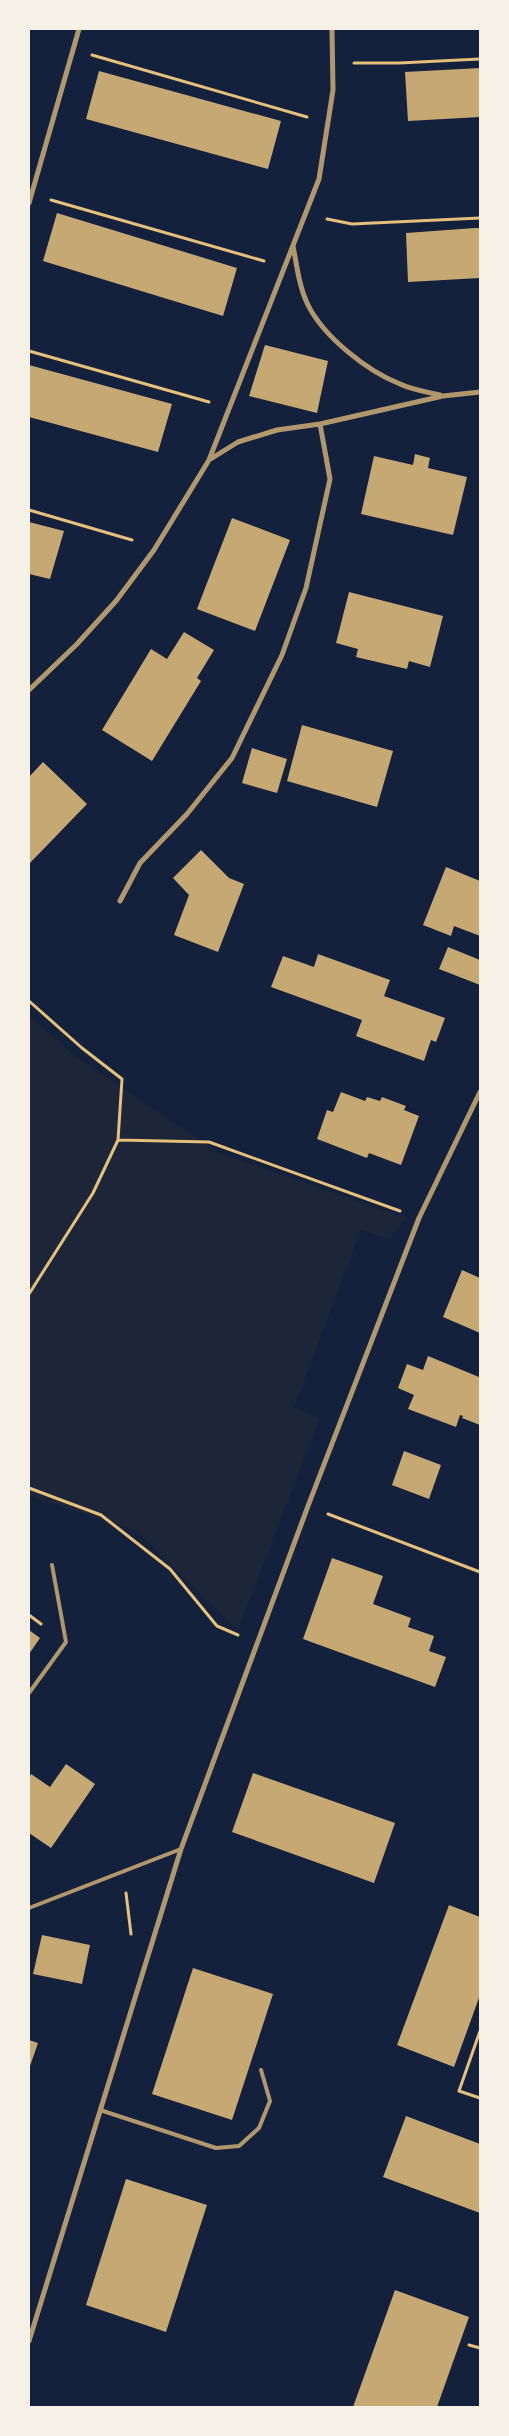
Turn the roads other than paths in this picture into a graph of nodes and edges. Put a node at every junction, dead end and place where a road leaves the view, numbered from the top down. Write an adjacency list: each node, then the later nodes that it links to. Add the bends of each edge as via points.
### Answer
1 (79, 29): 3 (street)
2 (332, 29): 4 (street, via 334,90 319,179)
3 (29, 203)
4 (292, 245): 6 (street, via 300,284 309,306 326,332 366,366 399,384); 8 (street)
5 (480, 392): 6 (street)
6 (443, 396): 7 (street)
7 (320, 424): 8 (street, via 254,436); 12 (street, via 330,479 306,588 282,655 232,758 187,814 140,863)
8 (208, 460): 10 (street, via 154,550 116,601)
9 (29, 681): 10 (street)
10 (34, 685): 11 (street)
11 (29, 690)
12 (120, 901)
13 (480, 1092): 16 (street, via 419,1218)
14 (52, 1566): 15 (lane, via 66,1642)
15 (29, 1693)
16 (181, 1849): 17 (lane); 19 (street)
17 (29, 1908)
18 (261, 2070): 19 (lane, via 270,2101 259,2128 239,2146 216,2148)
19 (100, 2110): 20 (street)
20 (29, 2341)

